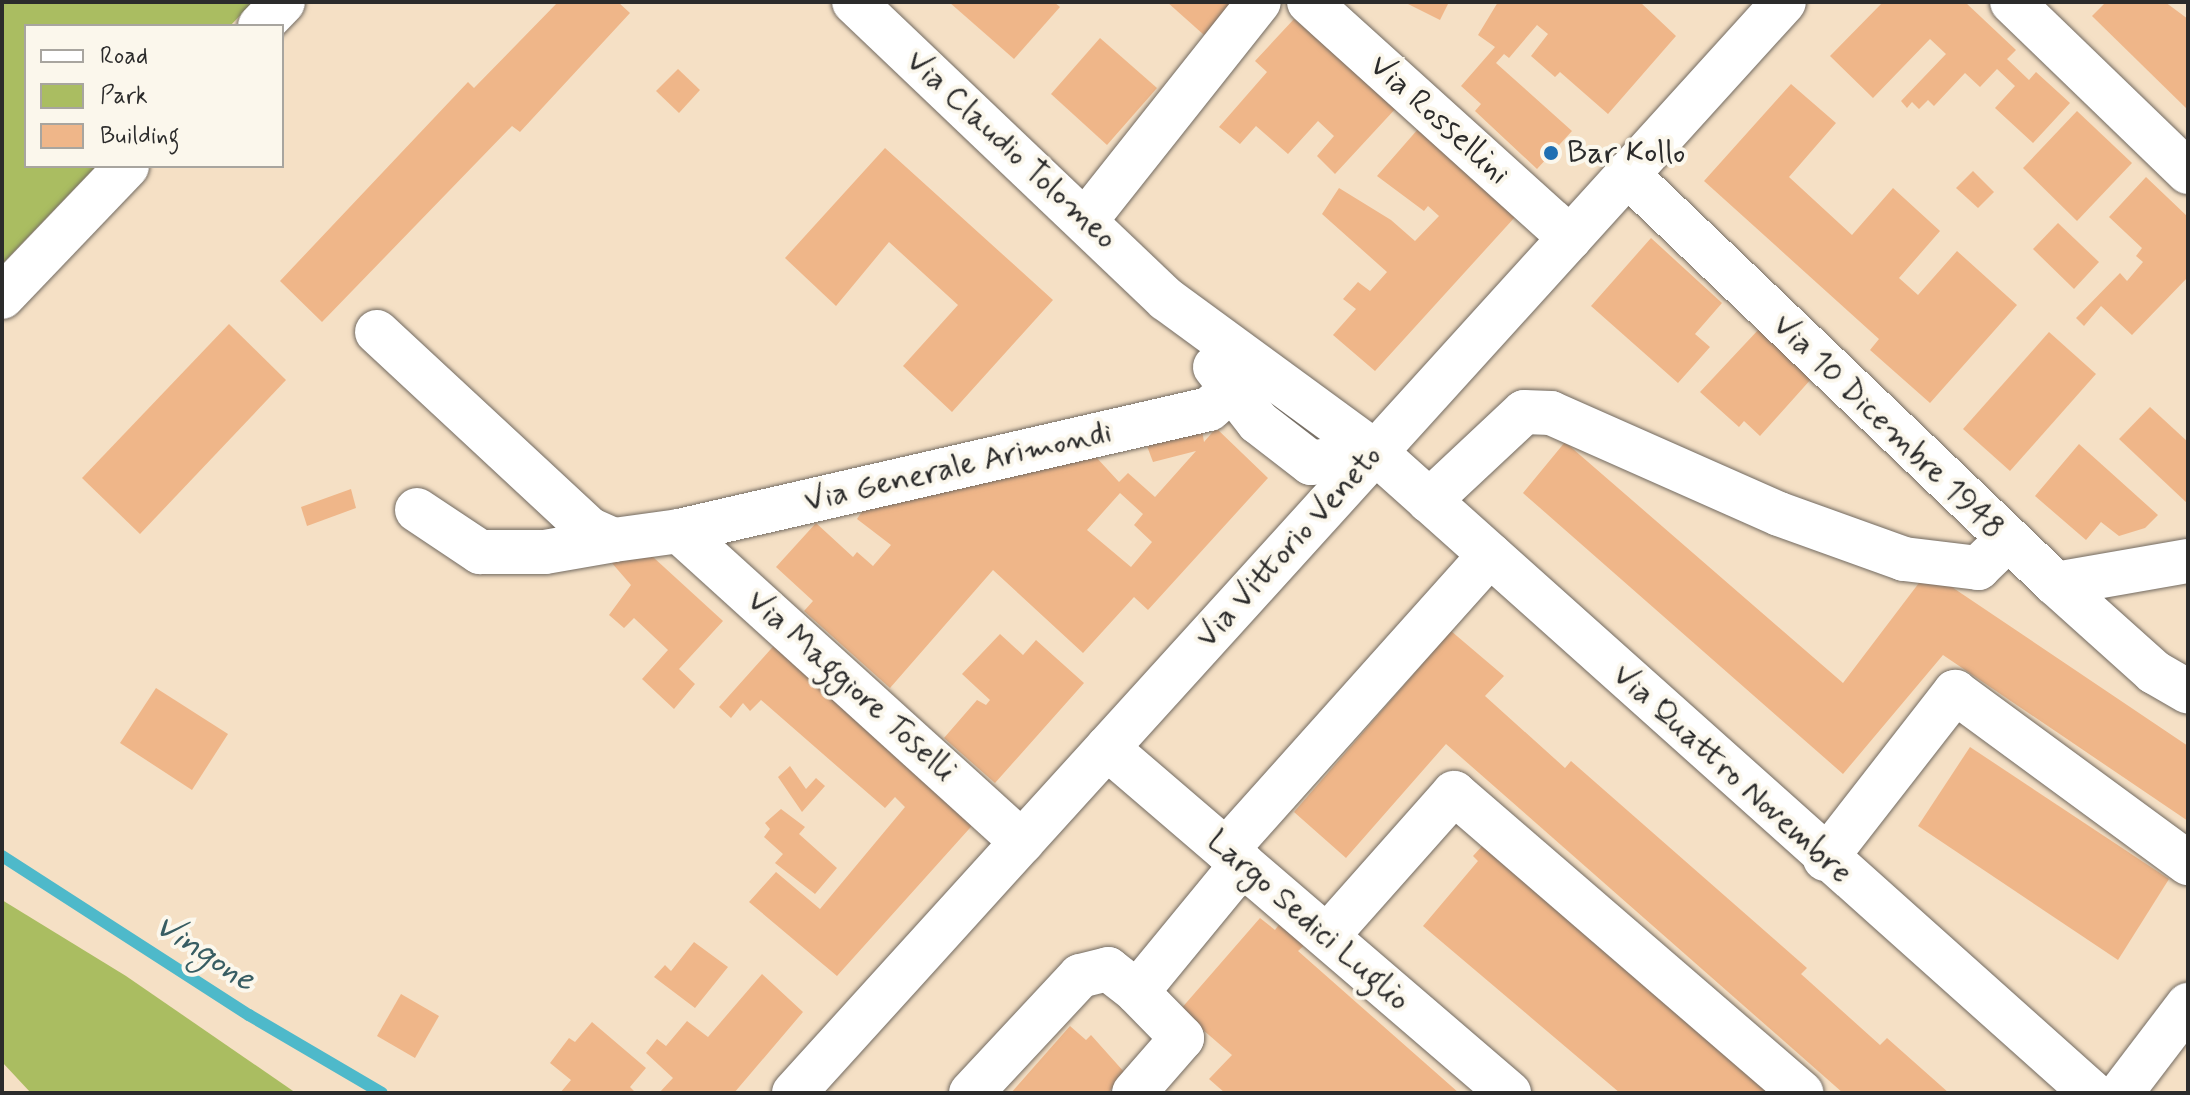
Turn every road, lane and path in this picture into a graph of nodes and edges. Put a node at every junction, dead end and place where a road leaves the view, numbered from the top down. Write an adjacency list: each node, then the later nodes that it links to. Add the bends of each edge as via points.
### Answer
1 (283, 2): 7 (street)
2 (854, 2): 11 (street, Via Claudio Tolomeo)
3 (1259, 2): 11 (street)
4 (1309, 2): 12 (street, Via Rossellini)
5 (1784, 2): 10 (street, Via Vittorio Veneto)
6 (2012, 2): 9 (street)
7 (262, 24)
8 (125, 168): 13 (street)
9 (2188, 172)
10 (1627, 174): 12 (street, Via Vittorio Veneto); 22 (street, Via 10 Dicembre 1948)
11 (1086, 220): 14 (street, Via Claudio Tolomeo)
12 (1570, 238): 17 (street, Via Vittorio Veneto)
13 (2, 297)
14 (1166, 299): 16 (street, Via Claudio Tolomeo); 17 (street, Via Claudio Tolomeo)
15 (377, 332): 21 (street, via 589,529)
16 (1232, 390): 17 (street, Via Claudio Tolomeo, via 1258,422 1311,463); 20 (street, Via Generale Arimondi, via 1209,409)
17 (1375, 452): 18 (street, Via Quattro Novembre); 27 (street, Via Vittorio Veneto)
18 (1429, 501): 22 (street, via 1524,412 1551,413 1779,514 1904,559 1978,568); 23 (street, Via Quattro Novembre)
19 (417, 510): 21 (street, Via Generale Arimondi, via 480,552 545,552)
20 (679, 531): 21 (street, Via Generale Arimondi); 28 (street, Via Maggiore Toselli)
21 (614, 540)
22 (2006, 541): 25 (street, Via 10 Dicembre 1948)
23 (1490, 555): 29 (street); 30 (street, Via Quattro Novembre)
24 (2188, 561): 25 (street)
25 (2056, 584): 26 (street, Via 10 Dicembre 1948, via 2154,672)
26 (2188, 692)
27 (1107, 748): 28 (street, Via Vittorio Veneto); 29 (street, Largo Sedici Luglio)
28 (1022, 842): 35 (street, Via Vittorio Veneto)
29 (1234, 857): 32 (street, Largo Sedici Luglio); 33 (street)
30 (1825, 859): 31 (street, via 1955,692); 40 (street, Via Quattro Novembre)
31 (2188, 863)
32 (1328, 935): 38 (street, Largo Sedici Luglio); 39 (street, via 1454,793)
33 (1137, 992): 36 (street, via 1108,969 1080,976); 37 (street, via 1182,1038)
34 (2188, 1005): 41 (street)
35 (794, 1093)
36 (971, 1093)
37 (1134, 1093)
38 (1509, 1093)
39 (1801, 1093)
40 (2092, 1093)
41 (2121, 1093)

